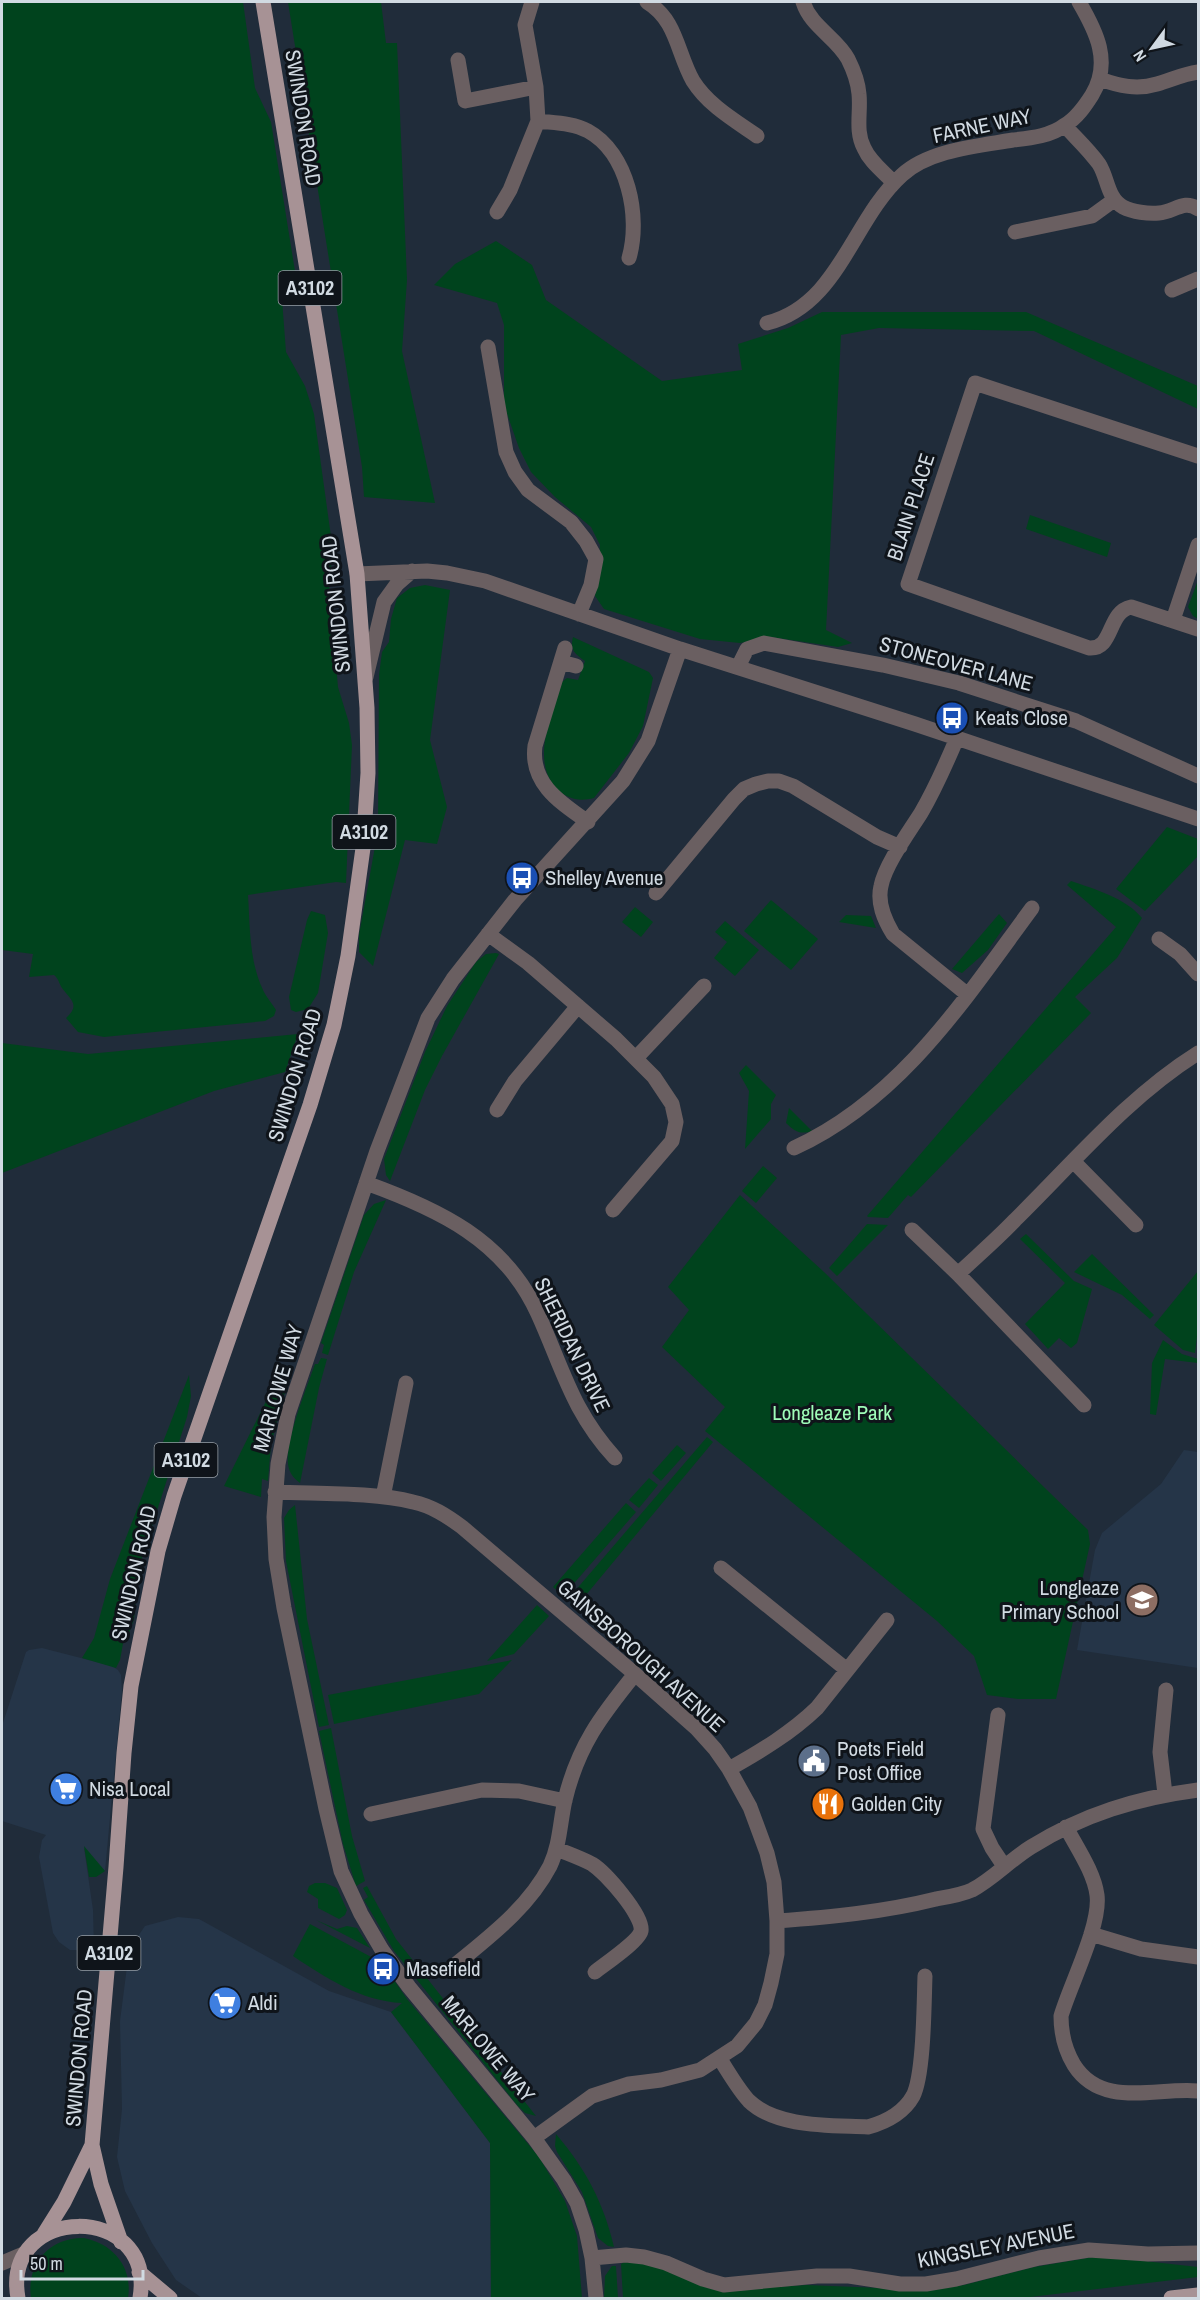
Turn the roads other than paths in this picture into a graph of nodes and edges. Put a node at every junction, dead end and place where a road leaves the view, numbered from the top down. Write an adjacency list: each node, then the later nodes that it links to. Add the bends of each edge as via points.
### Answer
1 (263, 2): 26 (main road, SWINDON ROAD / A3102)
2 (532, 2): 9 (street, via 525,25)
3 (647, 2): 12 (street, via 671,26 693,80 704,95)
4 (803, 2): 13 (street, via 817,26 847,58 859,95 863,147)
5 (1079, 2): 8 (street, FARNE WAY, via 1100,42)
6 (458, 60): 9 (street, via 465,101)
7 (1198, 72): 8 (street, via 1144,87)
8 (1100, 79): 11 (street, FARNE WAY, via 1080,112)
9 (536, 87): 10 (street)
10 (538, 121): 16 (street); 18 (street, via 587,131 612,152 633,213 635,229)
11 (1065, 126): 13 (street, FARNE WAY, via 1030,138 934,157 909,169); 14 (street, via 1100,166)
12 (757, 136)
13 (894, 183): 21 (street, FARNE WAY, via 820,291 795,313)
14 (1114, 200): 15 (street, via 1134,211 1160,213 1188,205); 17 (street, via 1092,216)
15 (1198, 209)
16 (497, 212)
17 (1015, 232)
18 (629, 258)
19 (1198, 279): 20 (street)
20 (1172, 290)
21 (767, 323)
22 (488, 347): 27 (street, via 506,452 515,472 528,490 571,522 596,559)
23 (1198, 456): 28 (street, BLAIN PLACE, via 975,383 908,584 1089,648 1105,641 1113,621 1125,608)
24 (1198, 545): 28 (street)
25 (412, 571): 26 (street); 27 (street, via 465,576); 33 (street, via 384,602)
26 (357, 574): 33 (main road, SWINDON ROAD / A3102)
27 (579, 614): 30 (street)
28 (1173, 620): 29 (street, BLAIN PLACE)
29 (1198, 629)
30 (680, 649): 32 (street); 37 (street, MARLOWE WAY, via 648,741 623,781)
31 (567, 658): 37 (street, via 535,746 534,759 540,778 553,796)
32 (738, 667): 34 (street); 35 (street, STONEOVER LANE, via 747,649 764,644 959,683 1076,721)
33 (365, 681): 85 (main road, SWINDON ROAD / A3102, via 368,773 363,848 334,1025 174,1496 136,1654 124,1753)
34 (957, 738): 36 (street); 38 (street, via 932,794)
35 (1198, 776)
36 (1198, 819)
37 (588, 822): 41 (street, MARLOWE WAY, via 515,900)
38 (900, 847): 39 (street, via 793,786 768,780 744,789 734,799); 45 (street, via 881,884 885,922 904,944)
39 (656, 893)
40 (1032, 908): 45 (street)
41 (489, 934): 46 (street); 52 (street, MARLOWE WAY, via 428,1018)
42 (1159, 939): 43 (street)
43 (1198, 974)
44 (704, 986): 48 (street)
45 (968, 995): 50 (street, via 899,1077 867,1105 821,1136)
46 (578, 1006): 48 (street); 49 (street, via 515,1081)
47 (1198, 1053): 51 (street, via 1147,1090)
48 (636, 1058): 53 (street, via 669,1099 675,1112 674,1132 672,1142)
49 (497, 1110)
50 (794, 1148)
51 (1073, 1161): 54 (street); 56 (street)
52 (366, 1183): 59 (street, SHERIDAN DRIVE, via 446,1216 487,1245 507,1266 538,1313 581,1414); 60 (street, MARLOWE WAY, via 288,1414)
53 (613, 1210)
54 (1136, 1226)
55 (912, 1230): 56 (street)
56 (958, 1274): 58 (street)
57 (406, 1383): 61 (street)
58 (1084, 1405)
59 (615, 1458)
60 (275, 1492): 61 (street, GAINSBOROUGH AVENUE); 84 (street, MARLOWE WAY, via 276,1559 341,1871 382,1950)
61 (383, 1497): 65 (street, GAINSBOROUGH AVENUE, via 413,1501 462,1527)
62 (721, 1568): 64 (street)
63 (887, 1620): 64 (street)
64 (847, 1670): 68 (street, via 804,1720)
65 (635, 1674): 68 (street, GAINSBOROUGH AVENUE, via 697,1729); 71 (street, via 587,1739)
66 (1166, 1690): 70 (street, via 1160,1752)
67 (998, 1715): 75 (street, via 983,1829)
68 (729, 1769): 76 (street, GAINSBOROUGH AVENUE, via 750,1807 767,1853)
69 (1198, 1790): 70 (street)
70 (1165, 1794): 73 (street, via 1116,1806)
71 (565, 1801): 72 (street, via 519,1791 482,1790); 74 (street)
72 (371, 1814)
73 (1066, 1827): 75 (street); 77 (street, via 1097,1895)
74 (557, 1850): 79 (street, via 530,1897); 80 (street, via 593,1865 605,1875 641,1928 634,1941)
75 (1004, 1866): 76 (street, via 960,1894 883,1910)
76 (777, 1921): 82 (street, GAINSBOROUGH AVENUE, via 777,1954 765,2005 748,2035)
77 (1091, 1934): 78 (street, via 1141,1949); 83 (street, via 1061,2016 1067,2052 1076,2068 1091,2083 1116,2092)
78 (1198, 1957)
79 (449, 1970)
80 (595, 1972)
81 (925, 1976): 82 (street, via 919,2077 913,2096 902,2109 879,2124 868,2127 781,2120 751,2102)
82 (720, 2060): 84 (street, GAINSBOROUGH AVENUE, via 683,2075 629,2084 592,2096)
83 (1198, 2091)
84 (534, 2138): 90 (street, MARLOWE WAY, via 577,2203)
85 (92, 2145): 86 (main road, SWINDON ROAD / A3102); 87 (main road, SWINDON ROAD / A3102)
86 (43, 2236): 87 (main road, A3102, via 62,2227 83,2225 104,2230); 88 (main road, A3102)
87 (122, 2242): 92 (main road, A3102)
88 (27, 2253): 91 (street); 94 (main road, A3102, via 18,2273)
89 (1198, 2253): 90 (street, KINGSLEY AVENUE, via 1089,2250 926,2284 817,2276 724,2285 644,2257)
90 (592, 2258): 97 (street, MARLOWE WAY)
91 (2, 2263)
92 (139, 2272): 95 (main road, A3102); 96 (main road, A3102)
93 (1198, 2295): 98 (main road)
94 (18, 2298)
95 (140, 2298)
96 (170, 2298)
97 (596, 2298)
98 (1171, 2298)

